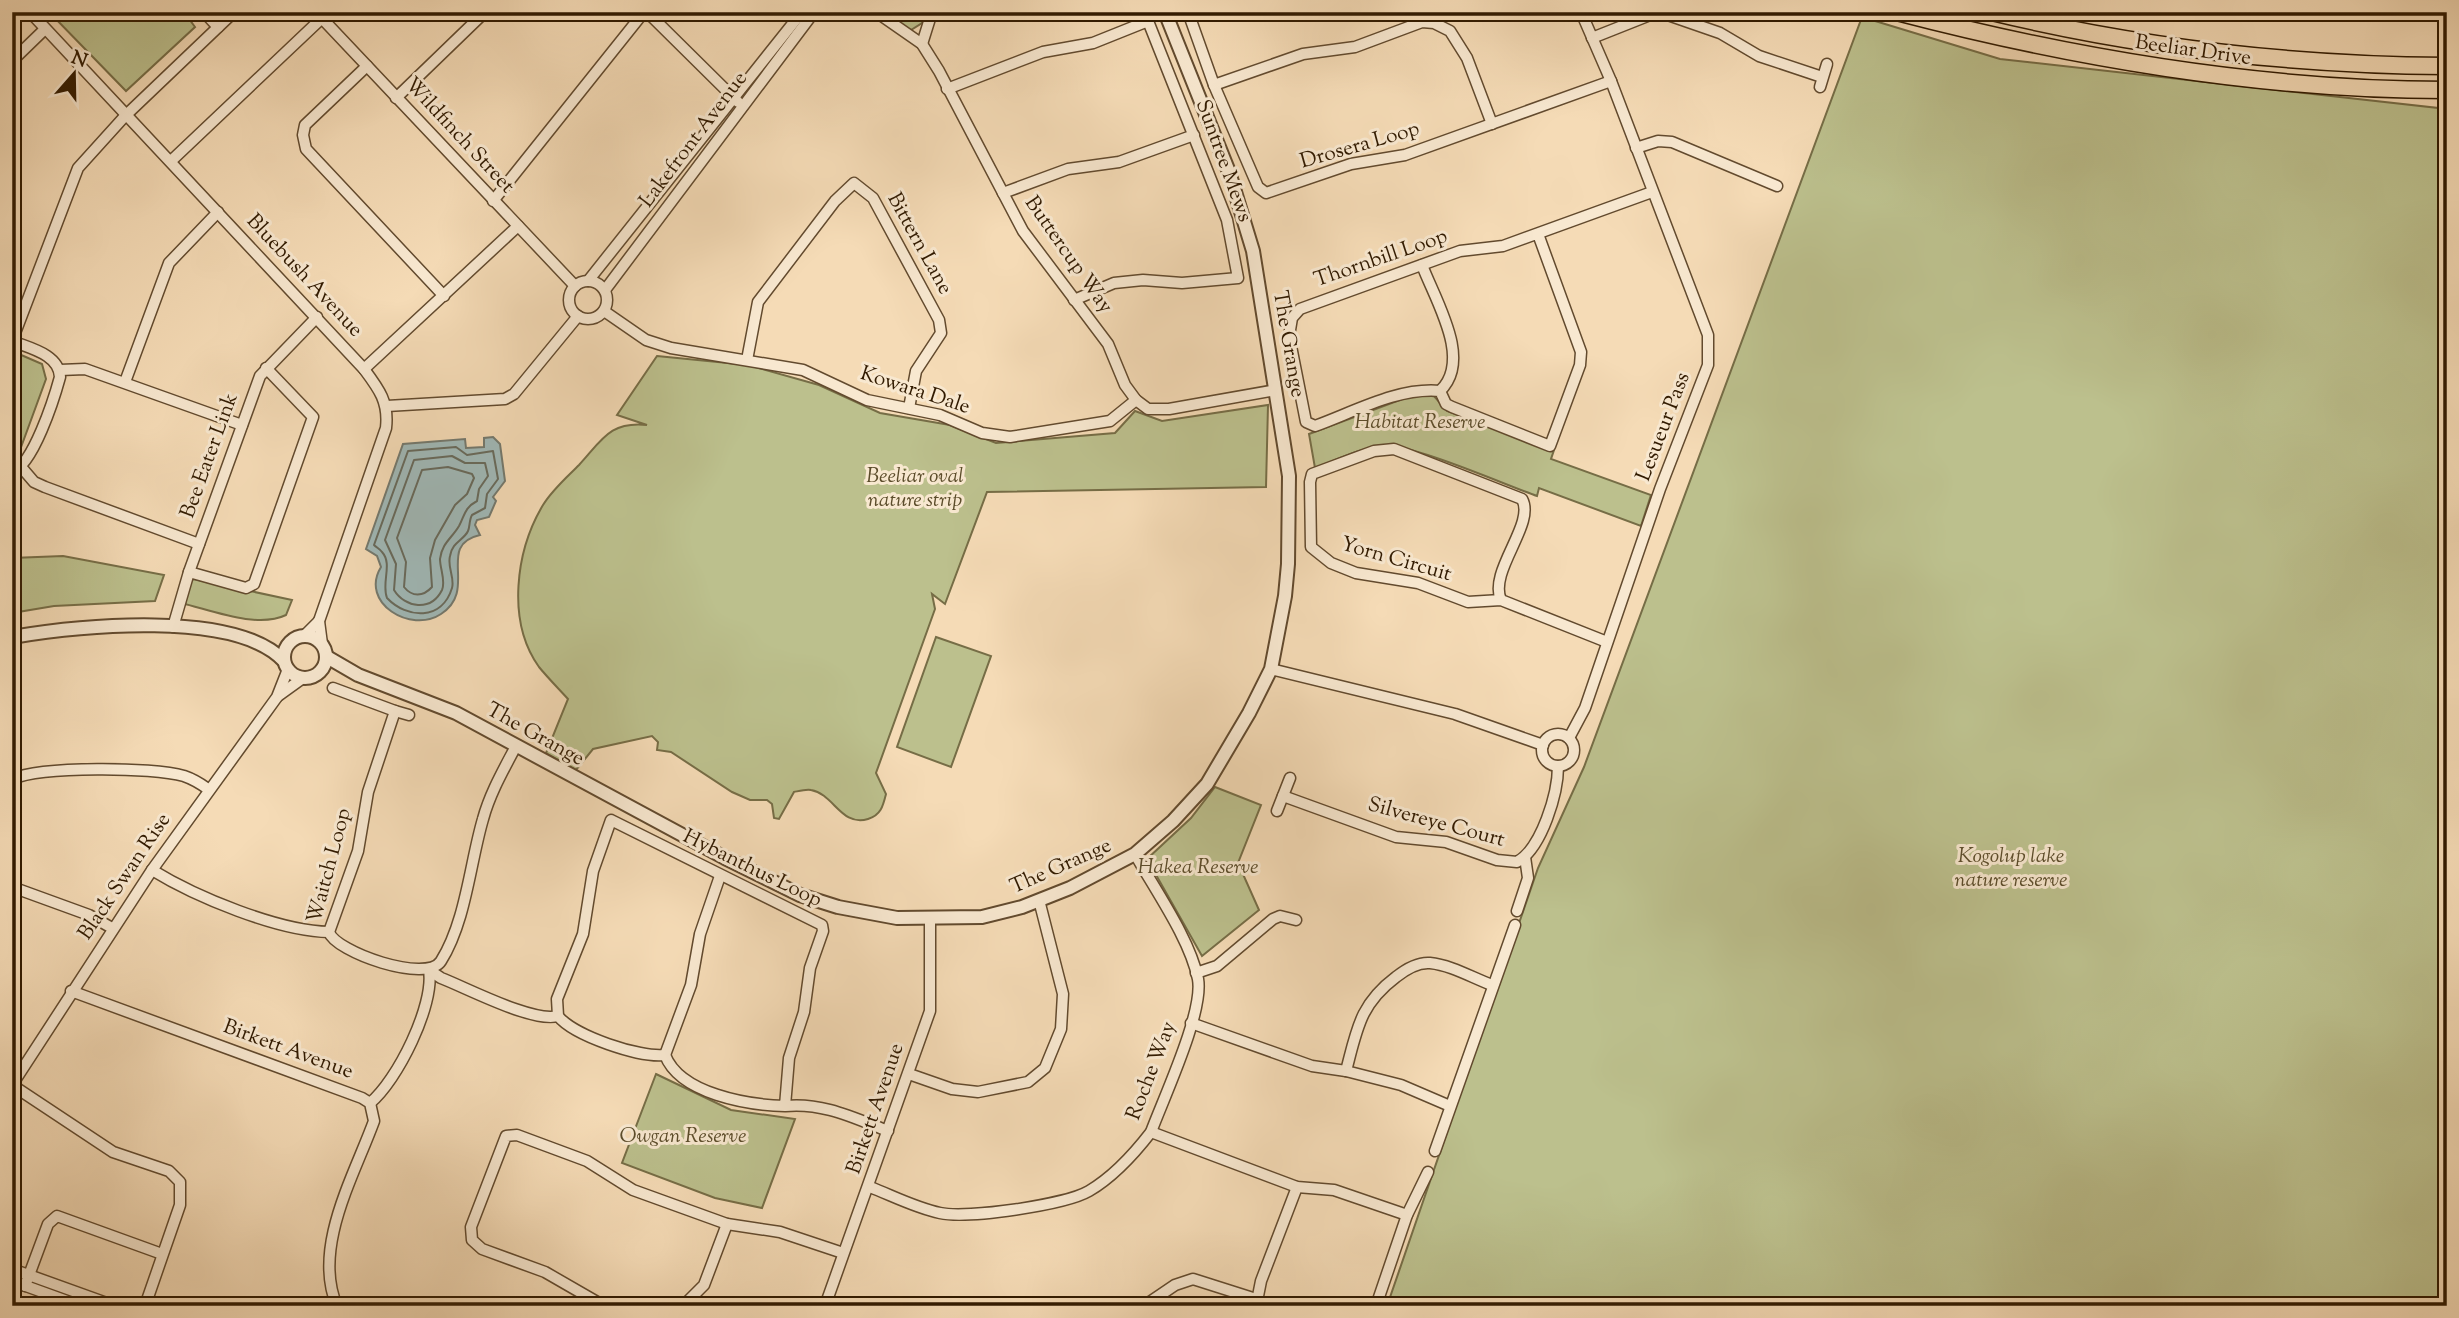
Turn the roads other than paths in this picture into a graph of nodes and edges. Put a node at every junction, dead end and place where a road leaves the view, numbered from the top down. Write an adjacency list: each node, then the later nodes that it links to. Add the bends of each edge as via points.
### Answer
1 (30, 12): 19 (street, Bluebush Avenue)
2 (204, 12): 18 (street)
3 (234, 12): 18 (street)
4 (646, 12): 31 (street); 40 (street)
5 (802, 12): 31 (street, Lakefront Avenue)
6 (814, 12): 31 (street, Lakefront Avenue)
7 (870, 12): 16 (street, Buttercup Way)
8 (932, 12): 21 (street)
9 (1165, 12): 59 (street, The Grange, via 1229,172 1253,251)
10 (1188, 12): 27 (street, Drosera Loop)
11 (1581, 12): 20 (street, Lesueur Pass)
12 (1897, 12): 29 (highway, Beeliar Drive, via 1994,38 2185,72)
13 (1992, 12): 25 (highway, Beeliar Drive, via 2138,42 2251,57)
14 (480, 14): 30 (street)
15 (319, 15): 24 (street, Wildfinch Street); 36 (street)
16 (880, 16): 21 (street, Buttercup Way)
17 (1146, 16): 28 (street, Suntree Mews, via 1093,43 1043,52); 34 (street, Suntree Mews)
18 (218, 27): 32 (street)
19 (45, 29): 22 (street); 32 (street, Bluebush Avenue)
20 (1592, 37): 23 (street, via 1650,15 1668,15 1720,33 1759,56 1821,82); 26 (street, Lesueur Pass)
21 (922, 44): 28 (street, Buttercup Way)
22 (12, 61)
23 (1826, 64)
24 (366, 66): 30 (street, Wildfinch Street); 48 (street, via 305,125 306,149)
25 (2447, 66)
26 (1611, 81): 33 (street, Drosera Loop); 35 (street, Lesueur Pass)
27 (1214, 85): 33 (street, via 1303,54 1355,47 1422,22 1434,23 1450,31 1467,58); 33 (street, Drosera Loop, via 1258,187 1266,193 1351,164 1405,155)
28 (947, 89): 39 (street, Buttercup Way)
29 (2447, 90)
30 (396, 98): 40 (street, Wildfinch Street)
31 (739, 103): 45 (street, Lakefront Avenue); 47 (street, Lakefront Avenue)
32 (125, 116): 36 (street, Bluebush Avenue); 53 (street, via 73,178)
33 (1492, 124)
34 (1194, 135): 39 (street, via 1119,162 1068,169); 49 (street, Suntree Mews, via 1227,220 1238,278 1114,283)
35 (1636, 148): 37 (street, via 1672,142); 38 (street, Lesueur Pass)
36 (171, 162): 41 (street, Bluebush Avenue)
37 (1777, 186)
38 (1652, 192): 43 (street, Thornbill Loop); 74 (street, Lesueur Pass, via 1708,335 1708,365)
39 (1003, 193): 49 (street, Buttercup Way, via 1023,231)
40 (493, 201): 42 (street, Wildfinch Street)
41 (218, 212): 52 (street, Bluebush Avenue); 58 (street, via 169,263)
42 (518, 226): 46 (street, Wildfinch Street); 48 (street)
43 (1538, 234): 44 (street, Thornbill Loop, via 1503,246 1460,251); 60 (street, via 1581,352 1550,446 1446,404)
44 (1422, 265): 60 (street, via 1455,357 1451,375); 60 (street, Thornbill Loop, via 1306,306 1292,318 1289,336 1303,418 1310,425 1411,391)
45 (588, 281): 46 (street); 47 (street)
46 (575, 286): 51 (street, via 569,300)
47 (605, 290): 50 (street)
48 (444, 296): 56 (street)
49 (1074, 300): 61 (street, Buttercup Way, via 1108,344)
50 (604, 311): 51 (street, via 591,319); 54 (street, Kowara Dale, via 646,340)
51 (578, 316): 62 (street, via 505,399)
52 (317, 317): 55 (street, Bee Eater Link); 56 (street, Bluebush Avenue)
53 (12, 341): 57 (street, via 50,358)
54 (747, 360): 63 (street, Kowara Dale, via 803,370 867,400); 63 (street, Bittern Lane, via 758,302 854,183 873,198 939,320 941,333 916,371)
55 (267, 368): 64 (street, Bee Eater Link); 67 (street, via 313,417 254,584 246,589)
56 (365, 369): 62 (street, Bluebush Avenue)
57 (60, 370): 58 (street, via 85,369); 65 (street, via 30,456)
58 (125, 382): 64 (street)
59 (1276, 390): 61 (street, via 1169,409 1148,409); 78 (street, The Grange, via 1290,489 1285,596)
60 (1440, 391)
61 (1136, 400): 63 (street, Kowara Dale, via 1110,421 1010,437 982,433)
62 (387, 406): 69 (street, via 383,437)
63 (909, 408)
64 (242, 425): 66 (street, Bee Eater Link)
65 (17, 470): 66 (street, via 45,487)
66 (200, 544): 67 (street, Bee Eater Link)
67 (189, 572): 70 (street, Bee Eater Link)
68 (1501, 600): 68 (street, Yorn Circuit, via 1499,584 1525,512 1522,499 1394,449 1374,451 1312,474 1309,540 1320,556 1356,573 1418,583 1468,602); 74 (street, Yorn Circuit)
69 (318, 621): 71 (street); 76 (street)
70 (173, 627): 72 (street, via 123,624); 75 (street)
71 (304, 636): 73 (street); 76 (street, via 314,637)
72 (12, 637)
73 (289, 642): 75 (street); 77 (street)
74 (1607, 642): 86 (street, Lesueur Pass, via 1579,723)
75 (261, 643): 77 (street)
76 (324, 650): 79 (street); 80 (street, The Grange)
77 (286, 665): 81 (street); 83 (street, Black Swan Rise)
78 (1271, 669): 87 (street, via 1455,714); 97 (street, The Grange, via 1217,771 1173,821)
79 (319, 673): 80 (street, The Grange); 81 (street)
80 (358, 675): 88 (street, The Grange, via 456,713)
81 (303, 678): 83 (street, Black Swan Rise)
82 (333, 688): 84 (street)
83 (277, 697): 92 (street, Black Swan Rise)
84 (395, 710): 85 (street); 108 (street, Waitch Loop, via 368,792 358,851)
85 (409, 715)
86 (1569, 738): 87 (street, via 1554,734); 89 (street, Lesueur Pass, via 1574,752)
87 (1543, 745): 89 (street, via 1545,759)
88 (516, 746): 104 (street, The Grange, via 800,895 868,914); 109 (street, via 483,817 466,896 442,960)
89 (1558, 766): 98 (street, Silvereye Court, via 1556,789 1536,844)
90 (1290, 778): 93 (street)
91 (12, 779): 92 (street, via 40,771 158,772 185,777)
92 (208, 789): 99 (street, Black Swan Rise)
93 (1283, 796): 94 (street); 98 (street, Silvereye Court, via 1396,837 1446,842 1508,862)
94 (1277, 811)
95 (599, 815): 96 (street, Hybanthus Loop)
96 (611, 820): 100 (street, Hybanthus Loop); 113 (street, via 593,871 583,934 558,999)
97 (1135, 854): 102 (street, The Grange, via 1098,876); 110 (street, Roche Way)
98 (1525, 857): 103 (street, via 1528,878)
99 (152, 870): 107 (street, Black Swan Rise); 108 (street, via 178,886 295,930)
100 (720, 876): 115 (street, via 700,934 691,985); 120 (street, Hybanthus Loop, via 823,927 789,1058)
101 (12, 887): 107 (street)
102 (1040, 900): 104 (street, The Grange, via 982,917); 117 (street, via 1063,994 1061,1030 1045,1068 1028,1082 978,1092)
103 (1517, 911)
104 (930, 919): 117 (street, Birkett Avenue, via 932,1001)
105 (1296, 920): 110 (street, via 1273,919 1217,966)
106 (1515, 925): 111 (street)
107 (112, 928): 112 (street, Black Swan Rise)
108 (329, 932): 109 (street, Waitch Loop, via 334,943 345,948 408,970)
109 (429, 970): 113 (street, Waitch Loop, via 533,1014); 119 (street, via 432,985 420,1020 387,1087)
110 (1196, 973): 114 (street, Roche Way, via 1197,1001)
111 (1492, 985): 116 (street, via 1437,964 1409,967 1366,1006); 121 (street)
112 (71, 991): 118 (street, Black Swan Rise); 119 (street, Birkett Avenue)
113 (558, 1016): 115 (street, via 572,1028 640,1055)
114 (1191, 1023): 116 (street, via 1297,1062); 123 (street, Roche Way)
115 (665, 1055): 120 (street, via 674,1071 708,1091 744,1103)
116 (1346, 1071): 121 (street, via 1401,1085)
117 (909, 1074): 122 (street, Birkett Avenue)
118 (12, 1085): 131 (street, via 113,1152 175,1176 181,1188 180,1205)
119 (370, 1103): 140 (street, Birkett Avenue, via 374,1121 328,1251 328,1278)
120 (785, 1106): 122 (street, via 803,1104 835,1111)
121 (1450, 1106): 124 (street)
122 (888, 1131): 126 (street, Birkett Avenue)
123 (1151, 1132): 126 (street, Roche Way, via 1116,1171 1076,1197 956,1216); 127 (street)
124 (1435, 1151)
125 (1428, 1172): 128 (street)
126 (870, 1187): 130 (street, Birkett Avenue)
127 (1297, 1187): 128 (street, via 1334,1191); 135 (street)
128 (1408, 1215): 145 (street)
129 (727, 1224): 130 (street, via 780,1232); 141 (street, via 625,1185 587,1161 509,1135 471,1227 472,1240 482,1249 545,1272); 142 (street, via 704,1284)
130 (843, 1253): 136 (street, Birkett Avenue)
131 (162, 1254): 133 (street, via 57,1216 48,1224); 139 (street)
132 (12, 1269): 133 (street)
133 (27, 1280): 134 (street); 137 (street); 138 (street)
134 (12, 1281)
135 (1256, 1302): 144 (street, via 1193,1279)
136 (826, 1303): 143 (street)
137 (81, 1306)
138 (115, 1306)
139 (145, 1306)
140 (337, 1306)
141 (604, 1306)
142 (682, 1306)
143 (842, 1306)
144 (1144, 1306)
145 (1376, 1306)

